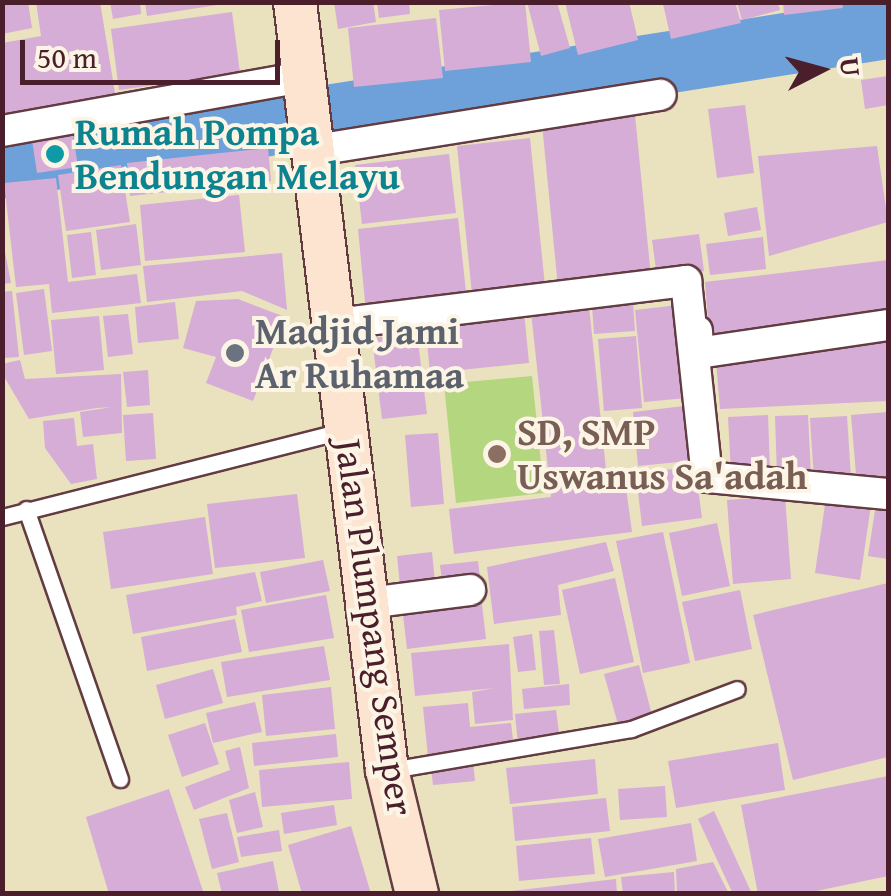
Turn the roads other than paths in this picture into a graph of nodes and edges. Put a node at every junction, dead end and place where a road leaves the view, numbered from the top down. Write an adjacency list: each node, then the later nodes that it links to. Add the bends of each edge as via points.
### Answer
1 (295, 2): 2 (main road, Jalan Plumpang Semper)
2 (308, 80): 4 (street); 5 (main road, Jalan Plumpang Semper)
3 (661, 96): 5 (street)
4 (2, 131)
5 (315, 140): 7 (main road, Jalan Plumpang Semper)
6 (686, 281): 7 (street); 8 (street, via 693,287 698,353); 10 (street, via 707,477)
7 (335, 324): 9 (main road, Jalan Plumpang Semper)
8 (888, 325)
9 (348, 429): 11 (lane); 14 (main road, Jalan Plumpang Semper)
10 (888, 494)
11 (26, 509): 12 (lane); 17 (lane)
12 (2, 516)
13 (470, 590): 14 (street)
14 (368, 603): 16 (main road, Jalan Plumpang Semper)
15 (737, 689): 16 (lane, via 632,729)
16 (386, 770): 18 (main road, Jalan Plumpang Semper)
17 (120, 779)
18 (417, 894)

